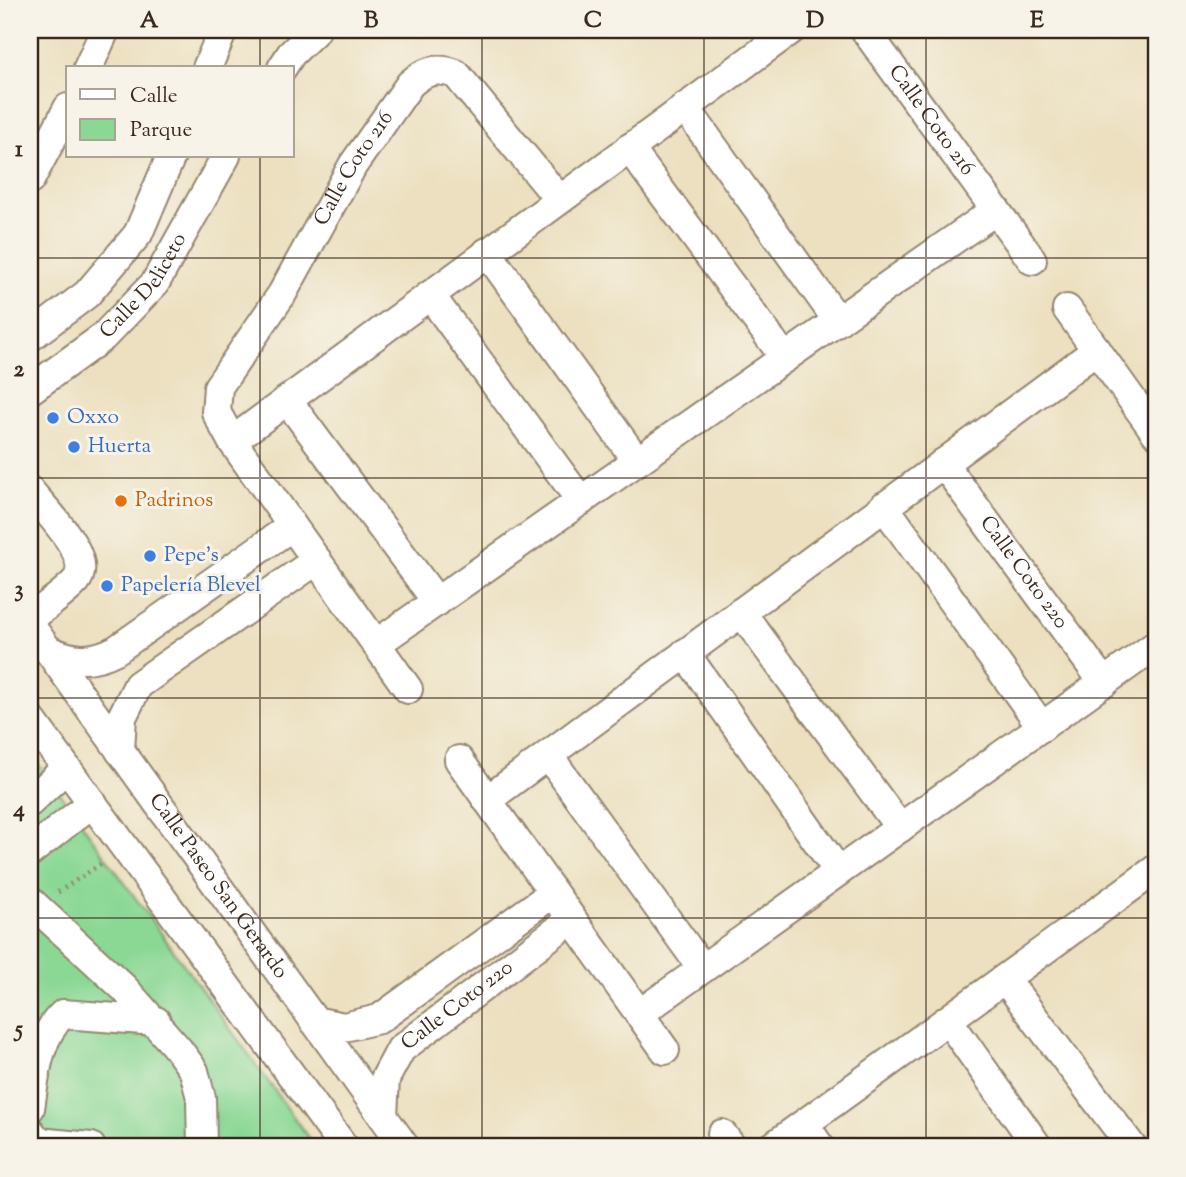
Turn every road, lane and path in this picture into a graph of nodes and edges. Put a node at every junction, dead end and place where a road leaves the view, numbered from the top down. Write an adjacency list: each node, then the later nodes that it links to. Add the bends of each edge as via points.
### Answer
1 (105, 30): 6 (street)
2 (223, 30): 7 (street)
3 (316, 30): 8 (street)
4 (791, 30): 9 (street)
5 (865, 30): 16 (street, Calle Coto 216)
6 (89, 66)
7 (208, 66)
8 (283, 66)
9 (685, 107): 11 (street); 21 (street)
10 (66, 112): 14 (street)
11 (629, 148): 15 (street); 24 (street)
12 (170, 158): 22 (street, Calle Deliceto, via 138,234 87,294)
13 (225, 158): 25 (street, Calle Deliceto, via 156,283 103,337)
14 (30, 180)
15 (559, 199): 17 (street); 28 (street, Calle Coto 216, via 456,74 437,69 421,74 353,165 282,294 218,387 216,412)
16 (996, 210): 18 (street, Calle Coto 216); 21 (street)
17 (487, 252): 19 (street); 29 (street)
18 (1032, 261)
19 (430, 295): 26 (street); 32 (street)
20 (1067, 309): 23 (street)
21 (838, 321): 24 (street)
22 (30, 337)
23 (1097, 350): 27 (street); 30 (street)
24 (785, 358): 29 (street)
25 (30, 390)
26 (287, 400): 28 (street); 36 (street)
27 (1156, 433)
28 (232, 441): 34 (street, Calle Coto 216)
29 (637, 461): 32 (street)
30 (943, 463): 33 (street); 44 (street, Calle Coto 220)
31 (30, 491): 38 (street, via 77,550 81,565 77,580)
32 (581, 501): 36 (street)
33 (884, 506): 37 (street); 47 (street)
34 (292, 526): 35 (street, Calle Coto 216); 42 (street, via 116,650 82,661)
35 (317, 560): 40 (street, Calle Coto 216); 48 (street, via 138,685 122,717)
36 (437, 602): 40 (street)
37 (741, 612): 43 (street); 55 (street)
38 (30, 619)
39 (30, 625): 42 (street, Calle Paseo San Gerardo)
40 (376, 644): 45 (street, Calle Coto 216)
41 (1156, 645): 44 (street)
42 (48, 650): 48 (street, Calle Paseo San Gerardo)
43 (685, 653): 49 (street); 58 (street)
44 (1104, 682): 47 (street)
45 (408, 689)
46 (30, 718): 51 (street)
47 (1042, 727): 55 (street)
48 (120, 751): 66 (street, Calle Paseo San Gerardo)
49 (548, 755): 52 (street); 63 (street)
50 (459, 760): 52 (street)
51 (66, 768): 53 (street); 54 (street)
52 (487, 800): 60 (street)
53 (30, 802)
54 (92, 803): 56 (street); 57 (street)
55 (900, 828): 58 (street)
56 (125, 849): 61 (path); 76 (street)
57 (30, 852)
58 (838, 872): 63 (street)
59 (1152, 881): 64 (street)
60 (553, 893): 62 (street); 66 (street, Calle Coto 220, via 379,1019 344,1027)
61 (32, 904): 68 (street)
62 (572, 919): 65 (street); 71 (street, Calle Coto 220, via 401,1049 385,1079)
63 (702, 968): 65 (street)
64 (1005, 979): 67 (street); 81 (street)
65 (639, 1014): 69 (street)
66 (314, 1020): 71 (street, Calle Paseo San Gerardo)
67 (948, 1020): 72 (street); 80 (street)
68 (156, 1021): 70 (street, via 63,1014 52,1024 39,1056); 75 (street, via 194,1071 201,1098)
69 (664, 1050)
70 (30, 1108)
71 (383, 1116): 77 (street, Calle Paseo San Gerardo)
72 (804, 1124): 78 (street); 79 (street)
73 (30, 1131): 74 (street, via 38,1142)
74 (91, 1147)
75 (202, 1147)
76 (344, 1147)
77 (405, 1147)
78 (772, 1147)
79 (820, 1147)
80 (1038, 1147)
81 (1132, 1147)

